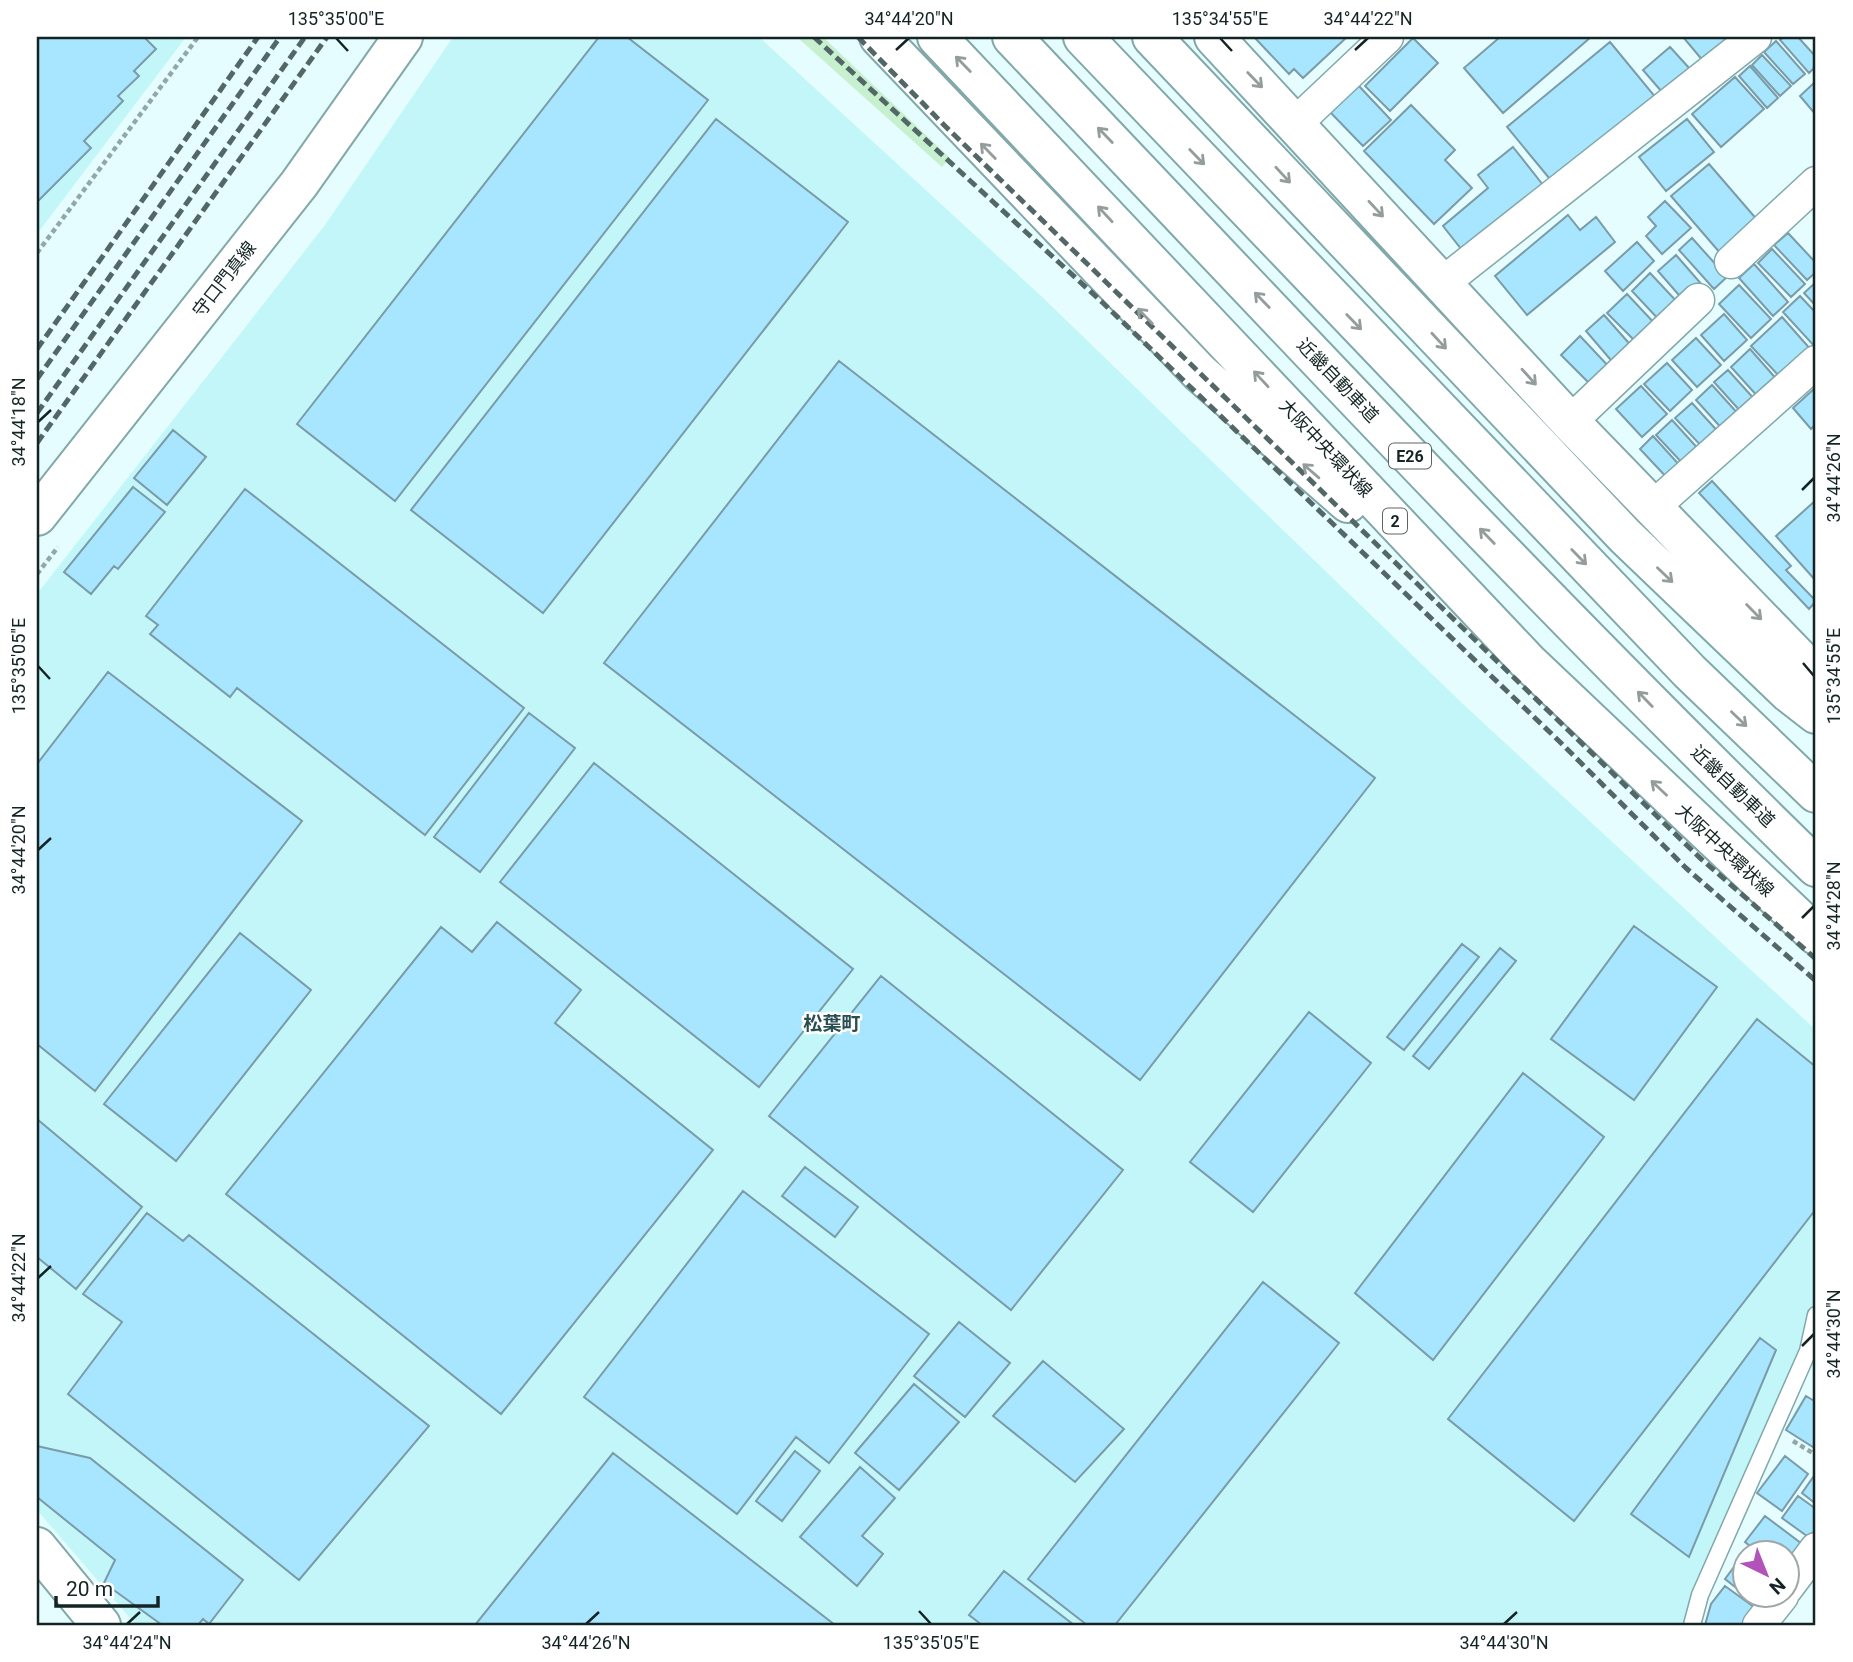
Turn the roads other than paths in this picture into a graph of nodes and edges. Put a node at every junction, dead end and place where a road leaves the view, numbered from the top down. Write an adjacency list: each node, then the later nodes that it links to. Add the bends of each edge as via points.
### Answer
1 (403, 37): 18 (main road, 守口門真線, via 299,184)
2 (879, 37): 19 (main road, one-way to 2, via 1200,373)
3 (937, 37): 19 (main road, 大阪中央環状線 / 2, one-way to 3)
4 (1012, 37): 23 (main road, 近畿自動車道 / E26, one-way to 4, via 1470,519)
5 (1083, 37): 22 (main road, one-way to 22, via 1690,672)
6 (1152, 37): 21 (main road, one-way to 21, via 1625,536)
7 (1214, 37): 10 (main road, one-way to 10)
8 (1387, 37): 10 (street)
9 (1755, 37): 13 (street)
10 (1296, 123): 13 (main road, one-way to 13)
11 (1816, 183): 12 (street)
12 (1731, 262)
13 (1444, 282): 16 (main road, one-way to 16)
14 (1698, 300): 16 (street)
15 (1816, 362): 17 (street)
16 (1570, 422): 17 (main road)
17 (1652, 508): 20 (main road, one-way to 20)
18 (37, 516)
19 (1528, 662): 24 (main road, 大阪中央環状線 / 2, one-way to 19)
20 (1816, 676)
21 (1816, 714)
22 (1816, 793)
23 (1816, 867)
24 (1816, 935)
25 (1816, 1315): 31 (lane, via 1808,1352 1700,1595)
26 (37, 1547): 30 (main road)
27 (1816, 1549): 28 (street)
28 (1800, 1571)
29 (1770, 1610): 32 (street)
30 (101, 1625)
31 (1692, 1625)
32 (1759, 1625)

